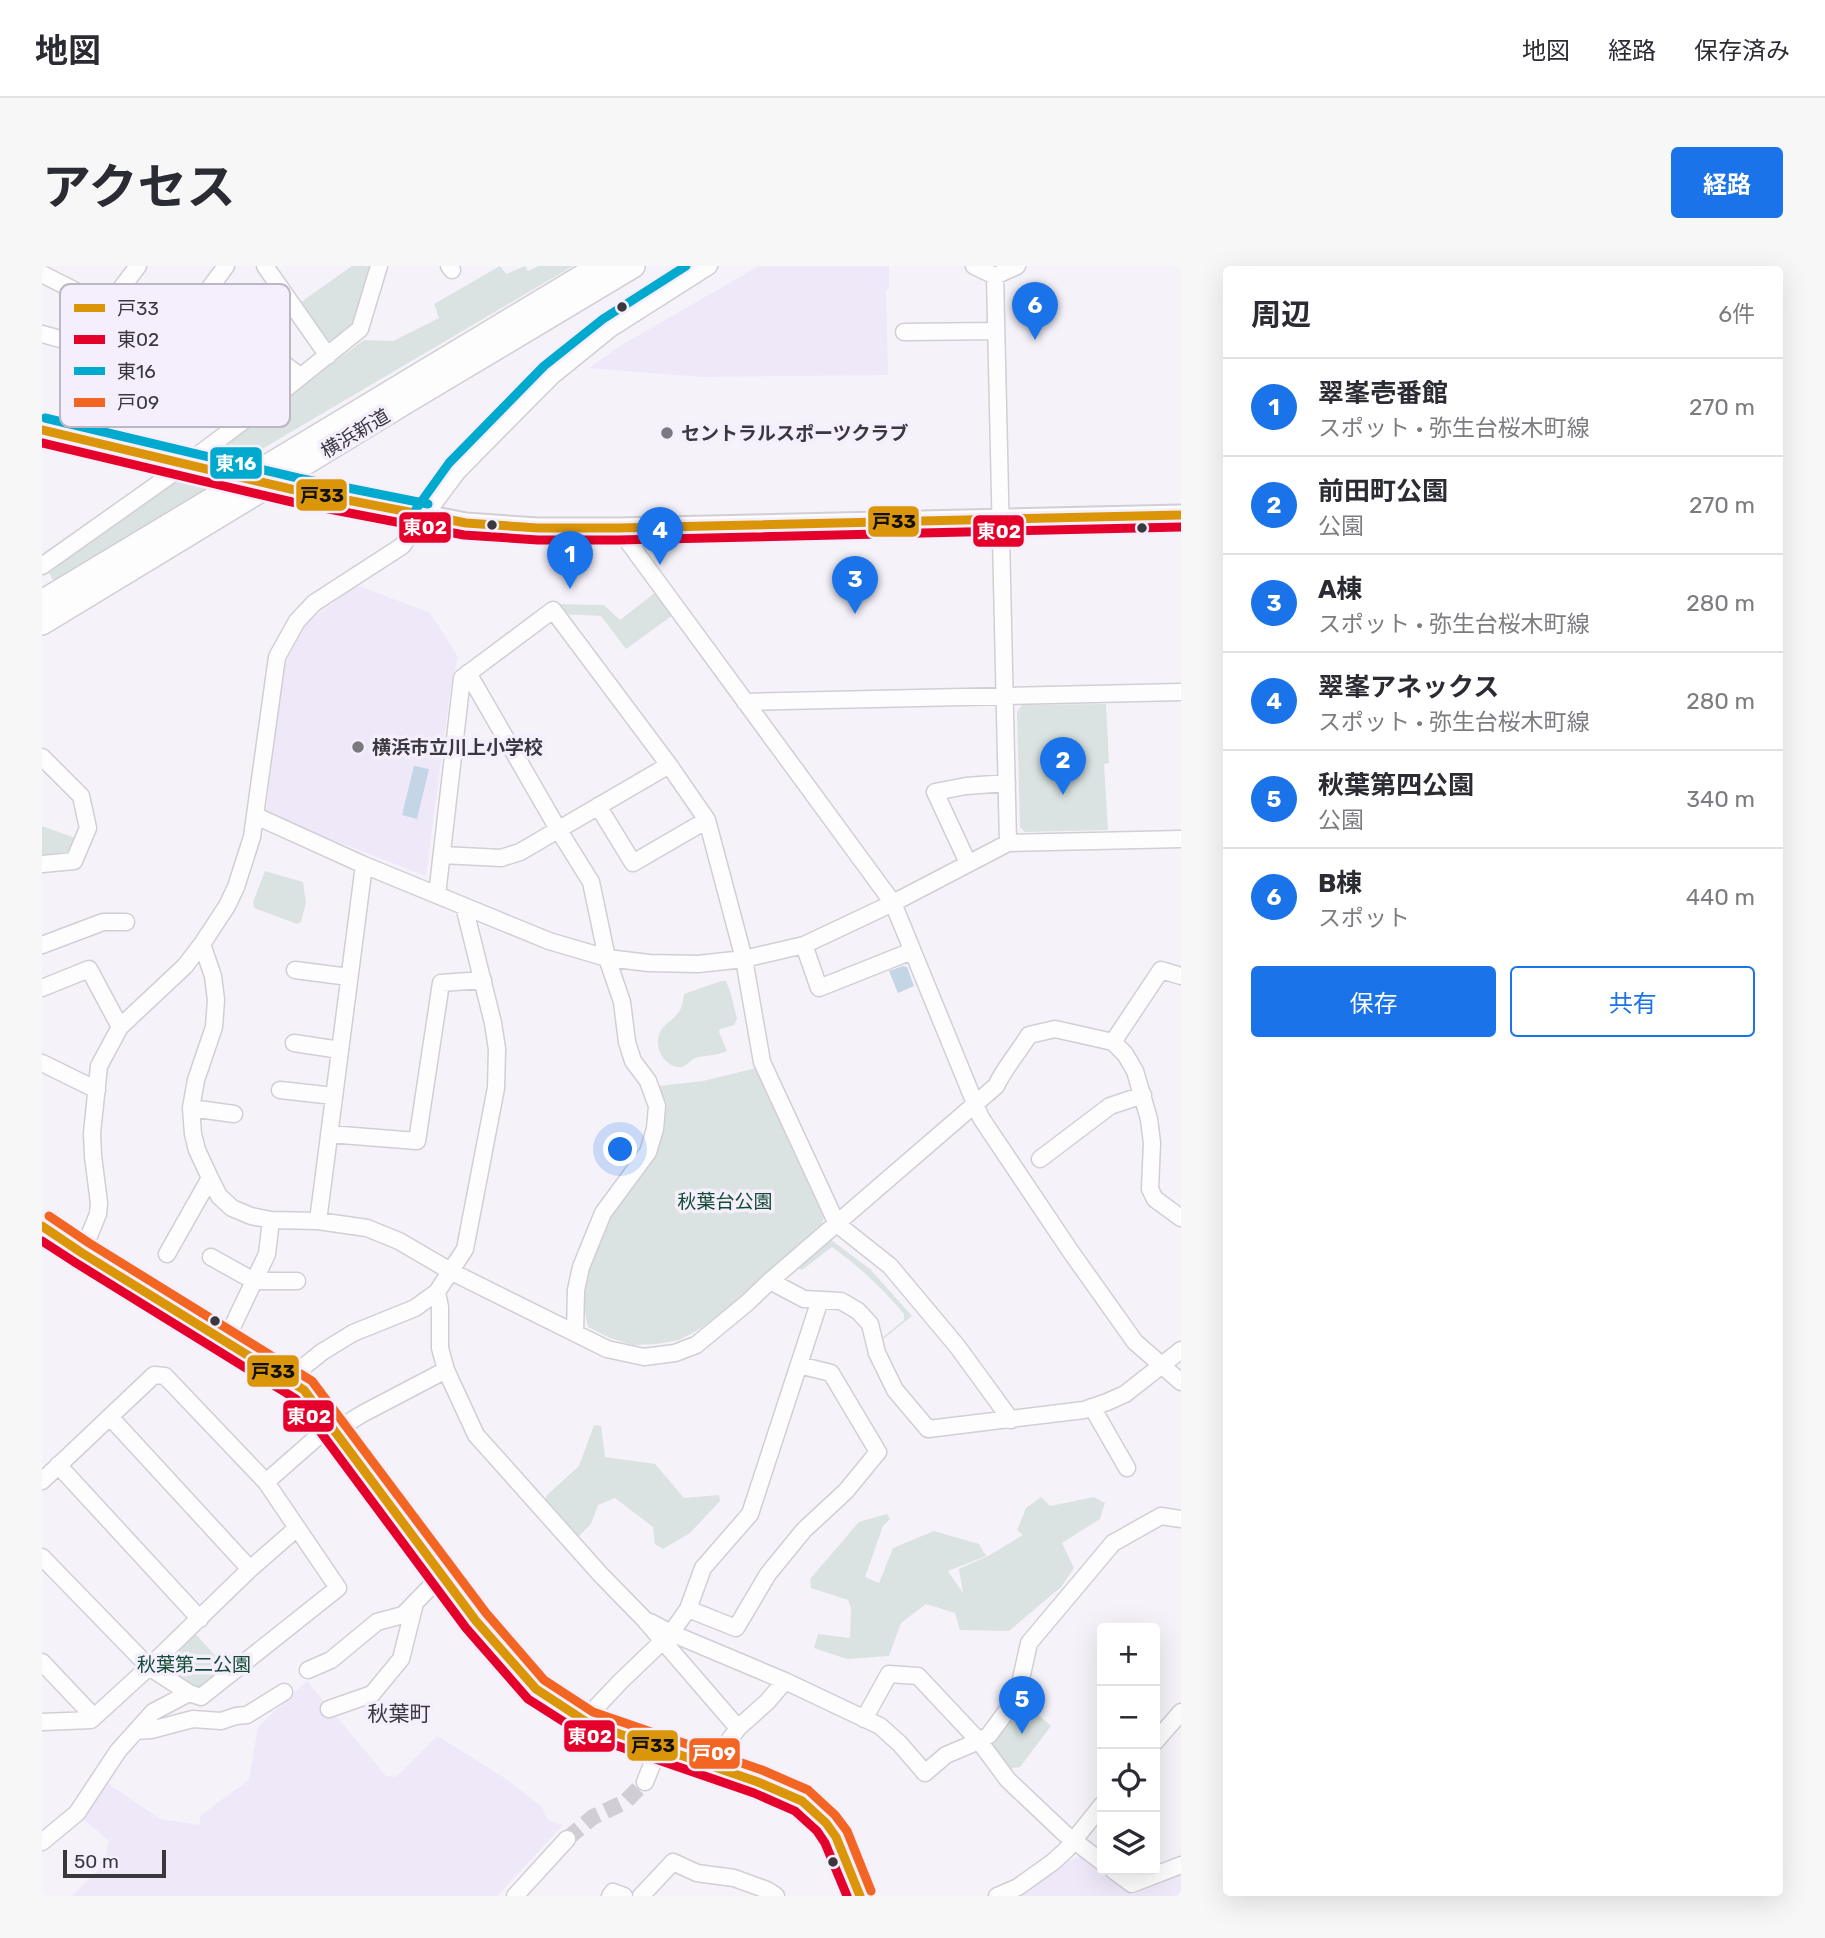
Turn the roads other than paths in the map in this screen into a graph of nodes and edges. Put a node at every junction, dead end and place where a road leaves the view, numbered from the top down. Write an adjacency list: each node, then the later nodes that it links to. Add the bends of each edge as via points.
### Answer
1 (226, 266): 14 (street)
2 (265, 266): 15 (street)
3 (379, 266): 21 (street, via 360,329)
4 (600, 266): 33 (highway, 横浜新道)
5 (633, 266): 34 (highway, 横浜新道)
6 (709, 266): 29 (street, via 610,329 552,376 458,471)
7 (974, 266): 11 (street)
8 (1017, 266): 11 (street)
9 (136, 267): 13 (street)
10 (42, 274): 12 (street)
11 (995, 276): 17 (street)
12 (62, 284)
13 (124, 284)
14 (213, 284)
15 (278, 284)
16 (290, 302): 21 (street)
17 (996, 331): 18 (street); 30 (street)
18 (904, 332)
19 (42, 334): 20 (street)
20 (60, 339)
21 (328, 356): 23 (street)
22 (290, 369): 23 (street)
23 (300, 376): 24 (street)
24 (290, 384)
25 (235, 427): 27 (street)
26 (42, 430): 27 (main road)
27 (186, 464): 29 (main road, bridge); 32 (street)
28 (1181, 515): 30 (main road)
29 (426, 516): 31 (main road, via 538,528); 43 (street, via 402,546 314,603 286,639 277,657)
30 (1000, 520): 31 (main road); 37 (street)
31 (618, 528): 38 (street)
32 (42, 566)
33 (42, 603)
34 (42, 623)
35 (468, 673): 40 (street, via 553,610); 45 (street); 48 (street, via 462,678)
36 (1181, 692): 37 (street)
37 (1005, 696): 38 (street); 41 (street)
38 (745, 702): 53 (street)
39 (42, 757): 50 (street, via 81,796 88,828 74,860)
40 (669, 765): 42 (street); 44 (street)
41 (1007, 783): 47 (street); 49 (street, via 935,792)
42 (598, 806): 44 (street, via 633,863); 45 (street)
43 (256, 816): 51 (street); 56 (street, via 236,887)
44 (707, 820): 61 (street)
45 (558, 829): 48 (street, via 520,852 500,858); 60 (street, via 591,883)
46 (1181, 839): 47 (street)
47 (1008, 843): 49 (street)
48 (442, 855): 52 (street)
49 (968, 863): 53 (street)
50 (42, 864)
51 (363, 865): 52 (street); 64 (street)
52 (437, 895): 54 (street)
53 (893, 903): 58 (street); 59 (street)
54 (464, 906): 60 (street, via 549,941); 65 (street)
55 (126, 922): 57 (street, via 103,922)
56 (202, 944): 67 (street); 77 (street, via 216,1000 214,1027)
57 (42, 945)
58 (804, 945): 59 (street, via 819,988); 61 (street)
59 (912, 951): 76 (street)
60 (607, 958): 61 (street, via 698,964); 96 (street, via 622,1002 626,1042 657,1106 648,1152 603,1213 590,1242 576,1290)
61 (744, 959): 85 (street, via 762,1062)
62 (295, 970): 64 (street)
63 (1181, 976): 68 (street, via 1161,970)
64 (349, 977): 70 (street)
65 (483, 980): 79 (street, via 441,983 417,1141); 90 (street, via 494,1023 496,1088 465,1250)
66 (42, 988): 67 (street, via 89,969)
67 (120, 1027): 72 (street, via 99,1066)
68 (1113, 1042): 74 (street, via 1135,1071); 76 (street, via 1055,1029 1029,1035 996,1086)
69 (293, 1043): 70 (street)
70 (340, 1050): 75 (street)
71 (42, 1063): 72 (street)
72 (97, 1090): 87 (street, via 92,1144 98,1214)
73 (279, 1090): 75 (street)
74 (1143, 1095): 80 (street, via 1110,1106); 82 (street, via 1152,1143 1150,1189 1155,1199)
75 (334, 1096): 79 (street)
76 (974, 1105): 85 (street); 100 (street, via 1130,1335)
77 (191, 1108): 78 (street); 81 (street, via 197,1150)
78 (234, 1114)
79 (329, 1133): 84 (street)
80 (1040, 1159)
81 (210, 1178): 83 (street, via 232,1208); 88 (street)
82 (1181, 1218)
83 (271, 1220): 84 (street); 92 (street, via 267,1254)
84 (318, 1221): 90 (street, via 368,1228)
85 (837, 1224): 93 (street); 106 (street, via 890,1266)
86 (42, 1226): 87 (street)
87 (82, 1253): 97 (street)
88 (167, 1254)
89 (211, 1257): 92 (street)
90 (452, 1272): 94 (street); 96 (street)
91 (298, 1280): 92 (street)
92 (254, 1281): 97 (street)
93 (770, 1281): 95 (street, via 804,1299); 96 (street, via 696,1345 675,1353 643,1357 607,1349)
94 (437, 1292): 101 (street); 102 (street, via 415,1308 354,1333)
95 (820, 1300): 99 (street); 106 (street, via 841,1301 870,1324 877,1353 895,1390 928,1429)
96 (575, 1333)
97 (225, 1342): 102 (street)
98 (1181, 1350): 100 (street)
99 (799, 1365): 118 (street, via 750,1514 704,1568); 118 (street, via 831,1373 878,1452 768,1574 736,1628)
100 (1161, 1366): 103 (street); 104 (street, via 1125,1394)
101 (446, 1370): 107 (street); 120 (street, via 476,1435 601,1575)
102 (287, 1380): 107 (street, via 304,1390)
103 (1181, 1382)
104 (1092, 1408): 106 (street); 109 (street)
105 (110, 1417): 108 (street); 111 (street, via 154,1374 165,1376); 115 (street)
106 (1011, 1420)
107 (333, 1428): 111 (street); 116 (street)
108 (58, 1465): 110 (street); 119 (street)
109 (1127, 1468)
110 (42, 1481)
111 (266, 1482): 113 (street)
112 (1181, 1519): 136 (street, via 1161,1516 1113,1543 1029,1643 1017,1697 989,1735)
113 (297, 1528): 115 (street); 126 (street, via 338,1588 201,1697)
114 (42, 1557): 122 (street)
115 (250, 1569): 119 (street)
116 (442, 1575): 117 (street); 131 (street, via 536,1689)
117 (416, 1601): 123 (street, via 403,1615 377,1622 331,1660); 127 (street, via 401,1658 372,1693)
118 (688, 1609): 120 (street)
119 (200, 1619): 122 (street)
120 (667, 1638): 124 (street); 131 (street); 133 (street)
121 (42, 1662): 129 (street)
122 (149, 1667): 126 (street); 129 (street)
123 (308, 1670)
124 (785, 1681): 130 (street); 133 (street)
125 (284, 1692): 134 (street, via 247,1715 221,1721 193,1719)
126 (189, 1693): 134 (street, via 153,1712)
127 (329, 1709)
128 (1181, 1712): 135 (street)
129 (94, 1717): 132 (street)
130 (864, 1719): 136 (street, via 880,1726 925,1773 946,1755); 136 (street, via 889,1674 918,1676)
131 (584, 1720): 137 (street)
132 (42, 1722)
133 (738, 1728): 138 (street)
134 (136, 1731): 143 (street, via 77,1813)
135 (1160, 1736)
136 (979, 1741): 142 (street, via 1008,1780)
137 (659, 1747): 138 (street); 139 (street)
138 (717, 1767): 154 (street, via 786,1793 814,1811 836,1837)
139 (645, 1782)
140 (1097, 1811): 142 (street)
141 (567, 1839): 149 (street)
142 (1073, 1840): 144 (street); 155 (street, via 1053,1862)
143 (42, 1842)
144 (1097, 1858)
145 (1181, 1865): 146 (street)
146 (1160, 1873)
147 (1120, 1875): 148 (street, via 1132,1884)
148 (1155, 1875)
149 (515, 1896)
150 (610, 1896): 151 (street, via 613,1892)
151 (624, 1896)
152 (641, 1896): 153 (street, via 673,1863 697,1873 734,1878)
153 (776, 1896)
154 (860, 1896)
155 (997, 1896)

